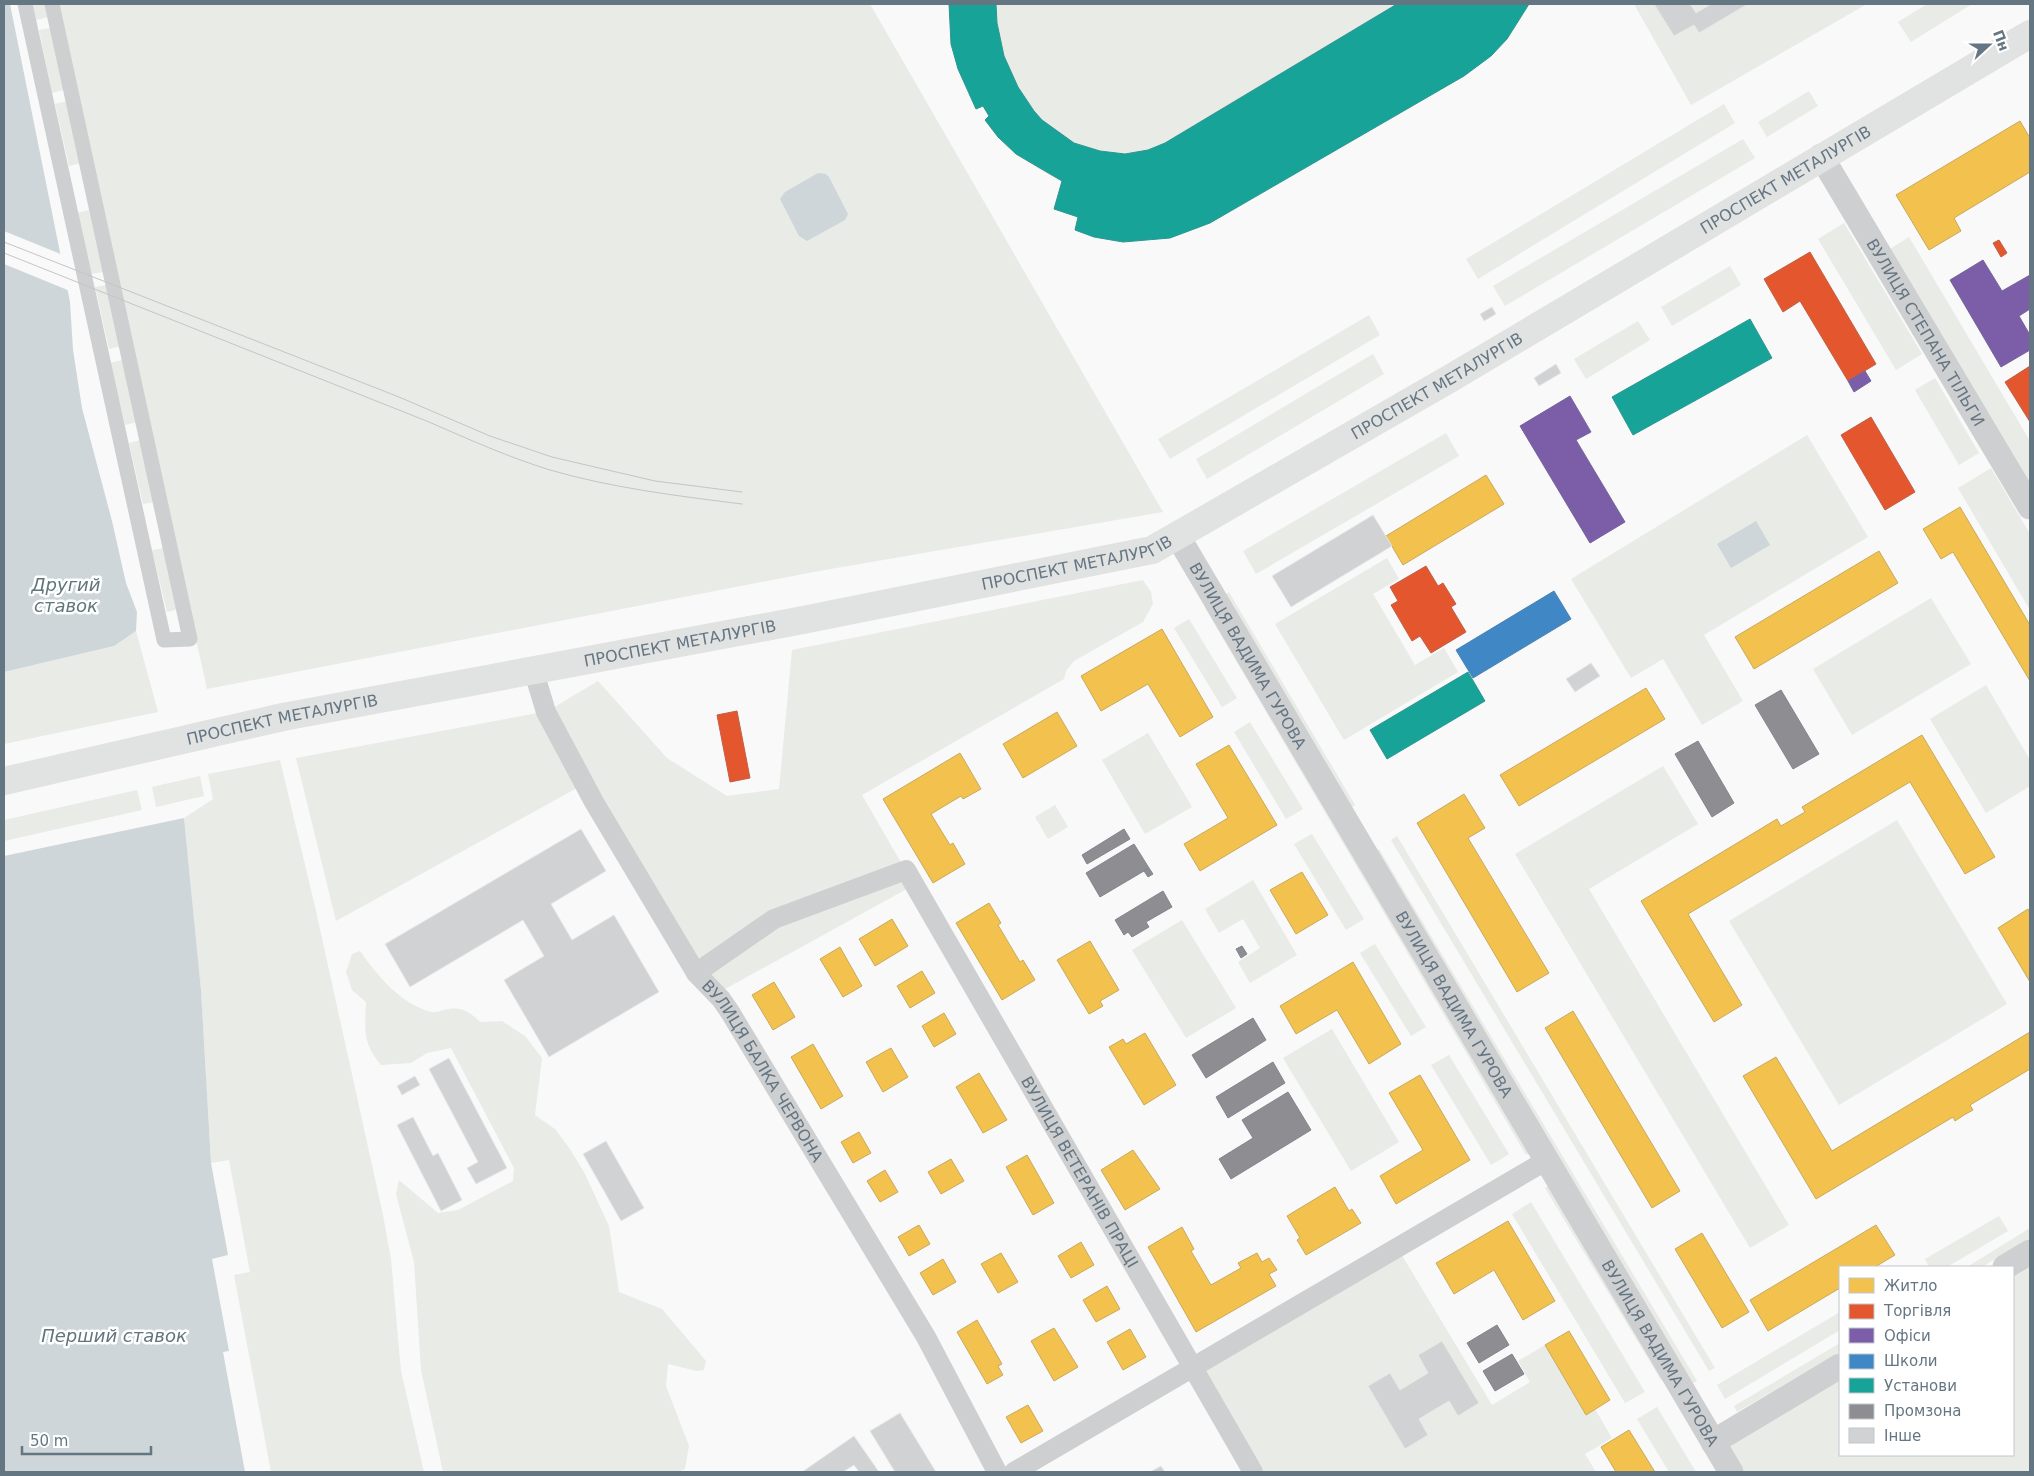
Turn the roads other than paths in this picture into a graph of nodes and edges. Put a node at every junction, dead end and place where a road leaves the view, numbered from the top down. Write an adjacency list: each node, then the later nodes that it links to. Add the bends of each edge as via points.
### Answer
1 (26, 4): 6 (street)
2 (52, 4): 5 (street)
3 (2030, 34): 4 (main road, ПРОСПЕКТ МЕТАЛУРГІВ)
4 (1822, 156): 7 (street, ВУЛИЦЯ СТЕПАНА ТІЛЬГИ); 10 (main road, ПРОСПЕКТ МЕТАЛУРГІВ, via 1451,378)
5 (90, 184): 6 (street); 8 (street)
6 (66, 188): 9 (street)
7 (2030, 507)
8 (165, 525): 9 (street); 9 (street, via 190,639 164,640)
9 (140, 530)
10 (1177, 535): 11 (main road, ПРОСПЕКТ МЕТАЛУРГІВ, via 1152,550 803,620); 14 (street, ВУЛИЦЯ ВАДИМА ГУРОВА)
11 (533, 669): 12 (main road, ПРОСПЕКТ МЕТАЛУРГІВ, via 282,717); 13 (street, ВУЛИЦЯ БАЛКА ЧЕРВОНА, via 546,712 594,802)
12 (4, 781)
13 (696, 973): 18 (street, ВУЛИЦЯ ВЕТЕРАНІВ ПРАЦІ, via 774,920 906,870); 20 (street, ВУЛИЦЯ БАЛКА ЧЕРВОНА, via 730,1012 926,1336)
14 (1547, 1160): 18 (street); 19 (street, ВУЛИЦЯ ВАДИМА ГУРОВА)
15 (2030, 1252): 16 (street)
16 (2007, 1266)
17 (1839, 1367): 19 (street)
18 (1192, 1368): 21 (street); 22 (street, ВУЛИЦЯ ВЕТЕРАНІВ ПРАЦІ)
19 (1714, 1442): 23 (street, ВУЛИЦЯ ВАДИМА ГУРОВА)
20 (997, 1472)
21 (1014, 1472)
22 (1253, 1472)
23 (1731, 1472)

